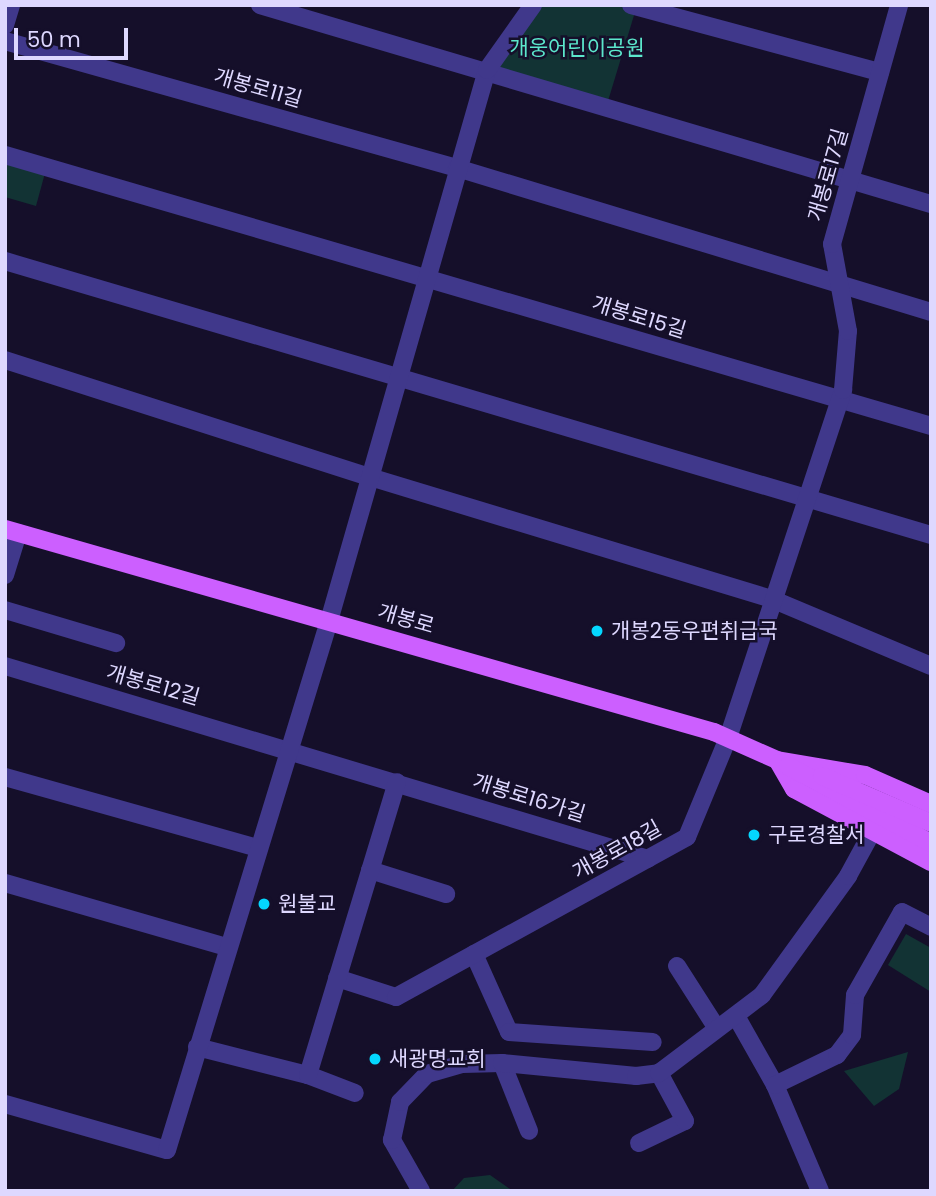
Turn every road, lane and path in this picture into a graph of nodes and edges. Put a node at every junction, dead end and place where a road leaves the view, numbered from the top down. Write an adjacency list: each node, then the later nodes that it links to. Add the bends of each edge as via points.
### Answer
1 (11, 5): 6 (street)
2 (260, 5): 8 (street)
3 (533, 5): 8 (street)
4 (631, 5): 9 (street)
5 (899, 5): 9 (street, 개봉로17길)
6 (5, 26)
7 (5, 41): 11 (street, 개봉로11길)
8 (487, 70): 11 (street); 12 (street)
9 (880, 72): 12 (street, 개봉로17길)
10 (5, 155): 15 (street)
11 (457, 168): 15 (street); 16 (street)
12 (849, 181): 13 (street); 16 (street, 개봉로17길, via 832,244)
13 (931, 204)
14 (5, 261): 19 (street)
15 (426, 278): 19 (street); 20 (street, 개봉로15길)
16 (839, 283): 17 (street); 20 (street, 개봉로17길, via 848,331)
17 (931, 312)
18 (5, 360): 22 (street)
19 (397, 380): 22 (street); 23 (street)
20 (839, 400): 21 (street); 23 (street, 개봉로17길)
21 (931, 426)
22 (370, 477): 27 (street); 29 (street)
23 (808, 498): 25 (street); 27 (street, 개봉로17길)
24 (12, 531): 26 (street, 개봉로); 29 (main road, 개봉로)
25 (931, 535)
26 (5, 575)
27 (774, 600): 32 (street); 33 (street, 개봉로17길)
28 (5, 610): 30 (street, 개봉로12길)
29 (329, 621): 33 (main road, 개봉로); 34 (street)
30 (116, 643)
31 (5, 666): 34 (street, 개봉로12길)
32 (931, 666)
33 (728, 738): 35 (main road, 개봉로); 43 (street, 개봉로18길, via 687,837)
34 (289, 749): 37 (street, 개봉로16가길); 42 (street)
35 (777, 760): 38 (main road, via 865,775); 39 (main road, 개봉로, via 860,790); 40 (main road, via 794,789)
36 (5, 777): 42 (street)
37 (397, 782): 43 (street, 개봉로16가길); 45 (street)
38 (931, 804)
39 (931, 823)
40 (876, 825): 41 (main road); 44 (main road); 53 (street, via 824,911 762,995)
41 (931, 843)
42 (258, 848): 49 (street)
43 (649, 859): 50 (street, 개봉로18길)
44 (931, 862)
45 (370, 870): 47 (street); 52 (street)
46 (5, 883): 49 (street)
47 (446, 894)
48 (931, 928): 60 (street, via 902,912 855,995 852,1035 836,1055)
49 (227, 947): 56 (street)
50 (474, 954): 52 (street, 개봉로18길, via 396,997); 55 (street, via 509,1032)
51 (677, 966): 54 (street)
52 (337, 978): 59 (street)
53 (736, 1016): 54 (street); 60 (street)
54 (716, 1027): 58 (street)
55 (653, 1042)
56 (197, 1047): 59 (street); 62 (street, via 167,1150)
57 (502, 1063): 58 (street, via 635,1076); 63 (street); 65 (street, via 463,1064 427,1074 400,1102 392,1140)
58 (659, 1073): 64 (street, via 685,1121)
59 (308, 1075): 61 (street)
60 (775, 1085): 66 (street)
61 (355, 1093)
62 (5, 1104)
63 (529, 1131)
64 (639, 1143)
65 (421, 1191)
66 (820, 1191)

